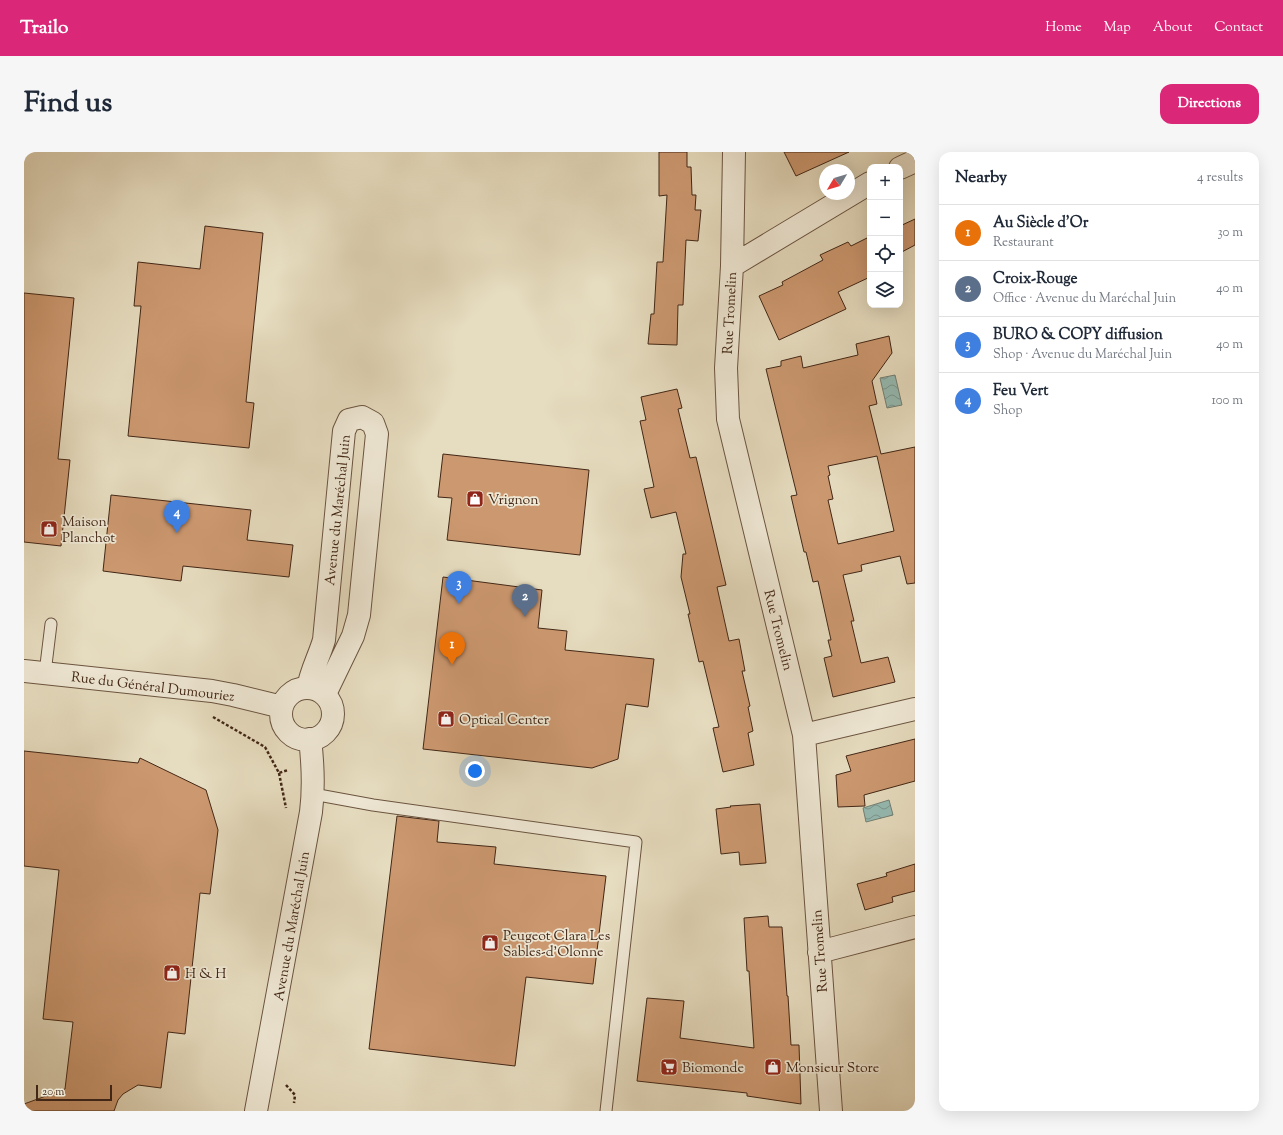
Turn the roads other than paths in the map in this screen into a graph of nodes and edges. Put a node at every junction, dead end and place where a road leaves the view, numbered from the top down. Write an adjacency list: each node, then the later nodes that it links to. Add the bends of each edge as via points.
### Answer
1 (734, 152): 5 (street, Rue Tromelin)
2 (915, 161): 3 (street)
3 (903, 167)
4 (867, 185): 5 (street)
5 (732, 266): 11 (street, Rue Tromelin, via 726,368 728,419)
6 (51, 624): 7 (lane)
7 (34, 672): 9 (street, Rue du Général Dumouriez, via 212,691)
8 (316, 691): 8 (street, Avenue du Maréchal Juin, via 353,636 359,615 377,434 373,423 362,417 349,420 344,431 324,640 310,675); 9 (street, via 294,691 284,701); 12 (street, via 329,700 332,721 324,734)
9 (282, 708): 12 (street, via 283,724 288,731 302,739)
10 (915, 709): 11 (street)
11 (804, 736): 15 (street, Rue Tromelin)
12 (310, 739): 13 (street, Avenue du Maréchal Juin)
13 (313, 794): 16 (street, Avenue du Maréchal Juin); 17 (lane, via 373,805 636,842)
14 (915, 927): 15 (street)
15 (819, 952): 18 (street, Rue Tromelin)
16 (256, 1111)
17 (606, 1111)
18 (831, 1111)

